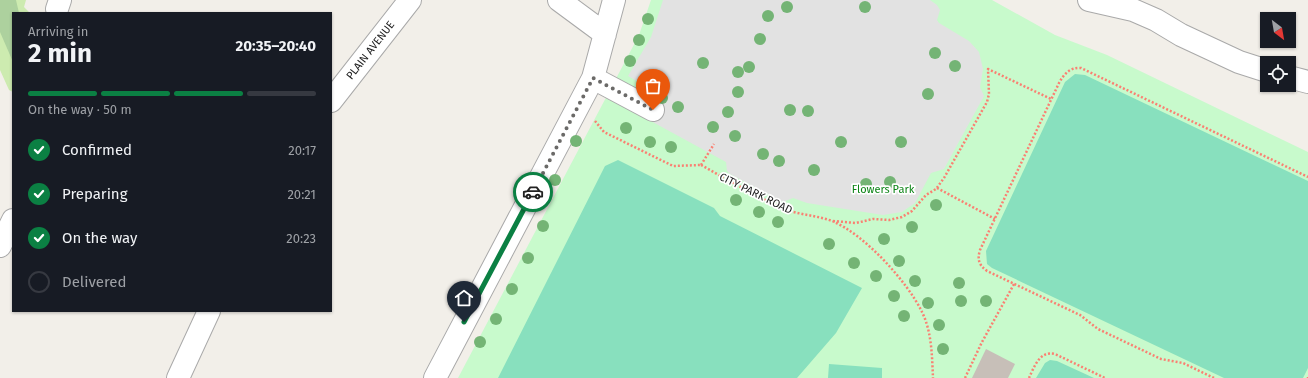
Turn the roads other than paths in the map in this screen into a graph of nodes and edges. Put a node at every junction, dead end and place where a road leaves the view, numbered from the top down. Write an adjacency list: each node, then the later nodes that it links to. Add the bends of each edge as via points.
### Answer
1 (410, 0): 11 (street, PLAIN AVENUE)
2 (559, 0): 6 (street)
3 (614, 0): 6 (street)
4 (1089, 0): 5 (street)
5 (1136, 5): 7 (street, via 1181,35 1239,62)
6 (605, 34): 8 (street)
7 (1260, 68)
8 (593, 78): 12 (street); 17 (street)
9 (1296, 79): 10 (street)
10 (1308, 82)
11 (332, 100)
12 (653, 110)
13 (12, 222): 14 (street)
14 (0, 246)
15 (209, 312): 16 (street)
16 (178, 378)
17 (435, 378)

